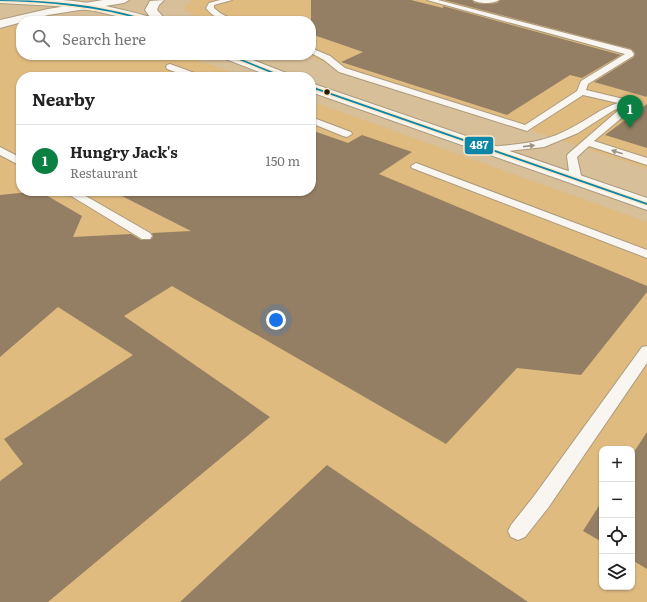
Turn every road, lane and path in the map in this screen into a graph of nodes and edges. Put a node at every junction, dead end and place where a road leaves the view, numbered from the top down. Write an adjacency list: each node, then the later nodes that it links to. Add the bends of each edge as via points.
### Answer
1 (0, 0): 2 (main road)
2 (18, 0): 9 (main road)
3 (124, 0): 10 (main road)
4 (159, 0): 17 (main road, via 154,3 151,10)
5 (229, 0): 18 (lane, via 210,4 210,8)
6 (430, 0): 28 (lane, via 630,54 584,83)
7 (476, 0): 8 (lane)
8 (496, 0)
9 (64, 3): 10 (main road); 12 (main road)
10 (82, 3): 13 (main road); 16 (main road)
11 (0, 8): 12 (main road)
12 (36, 10): 13 (main road); 19 (main road)
13 (48, 12): 14 (main road); 15 (main road)
14 (34, 16)
15 (73, 16)
16 (134, 16)
17 (155, 16)
18 (219, 16)
19 (0, 19)
20 (16, 21): 21 (main road)
21 (0, 24)
22 (316, 52): 28 (lane, via 342,70 527,128)
23 (239, 60): 26 (main road)
24 (170, 67): 25 (lane)
25 (183, 72)
26 (264, 72)
27 (316, 89): 34 (main road)
28 (581, 92): 29 (lane)
29 (629, 103): 32 (lane, via 622,113); 34 (lane, one-way to 29, via 540,145 574,131 611,108)
30 (316, 122): 31 (lane)
31 (347, 134)
32 (589, 141): 35 (lane, via 616,142); 37 (lane, one-way to 32); 39 (lane, via 572,156)
33 (0, 150): 36 (lane)
34 (490, 150): 39 (main road)
35 (647, 152)
36 (16, 160)
37 (647, 162)
38 (416, 166): 43 (lane)
39 (576, 180): 41 (main road)
40 (81, 196): 42 (lane)
41 (647, 204)
42 (146, 236)
43 (647, 254)
44 (647, 351): 45 (lane)
45 (518, 532)

